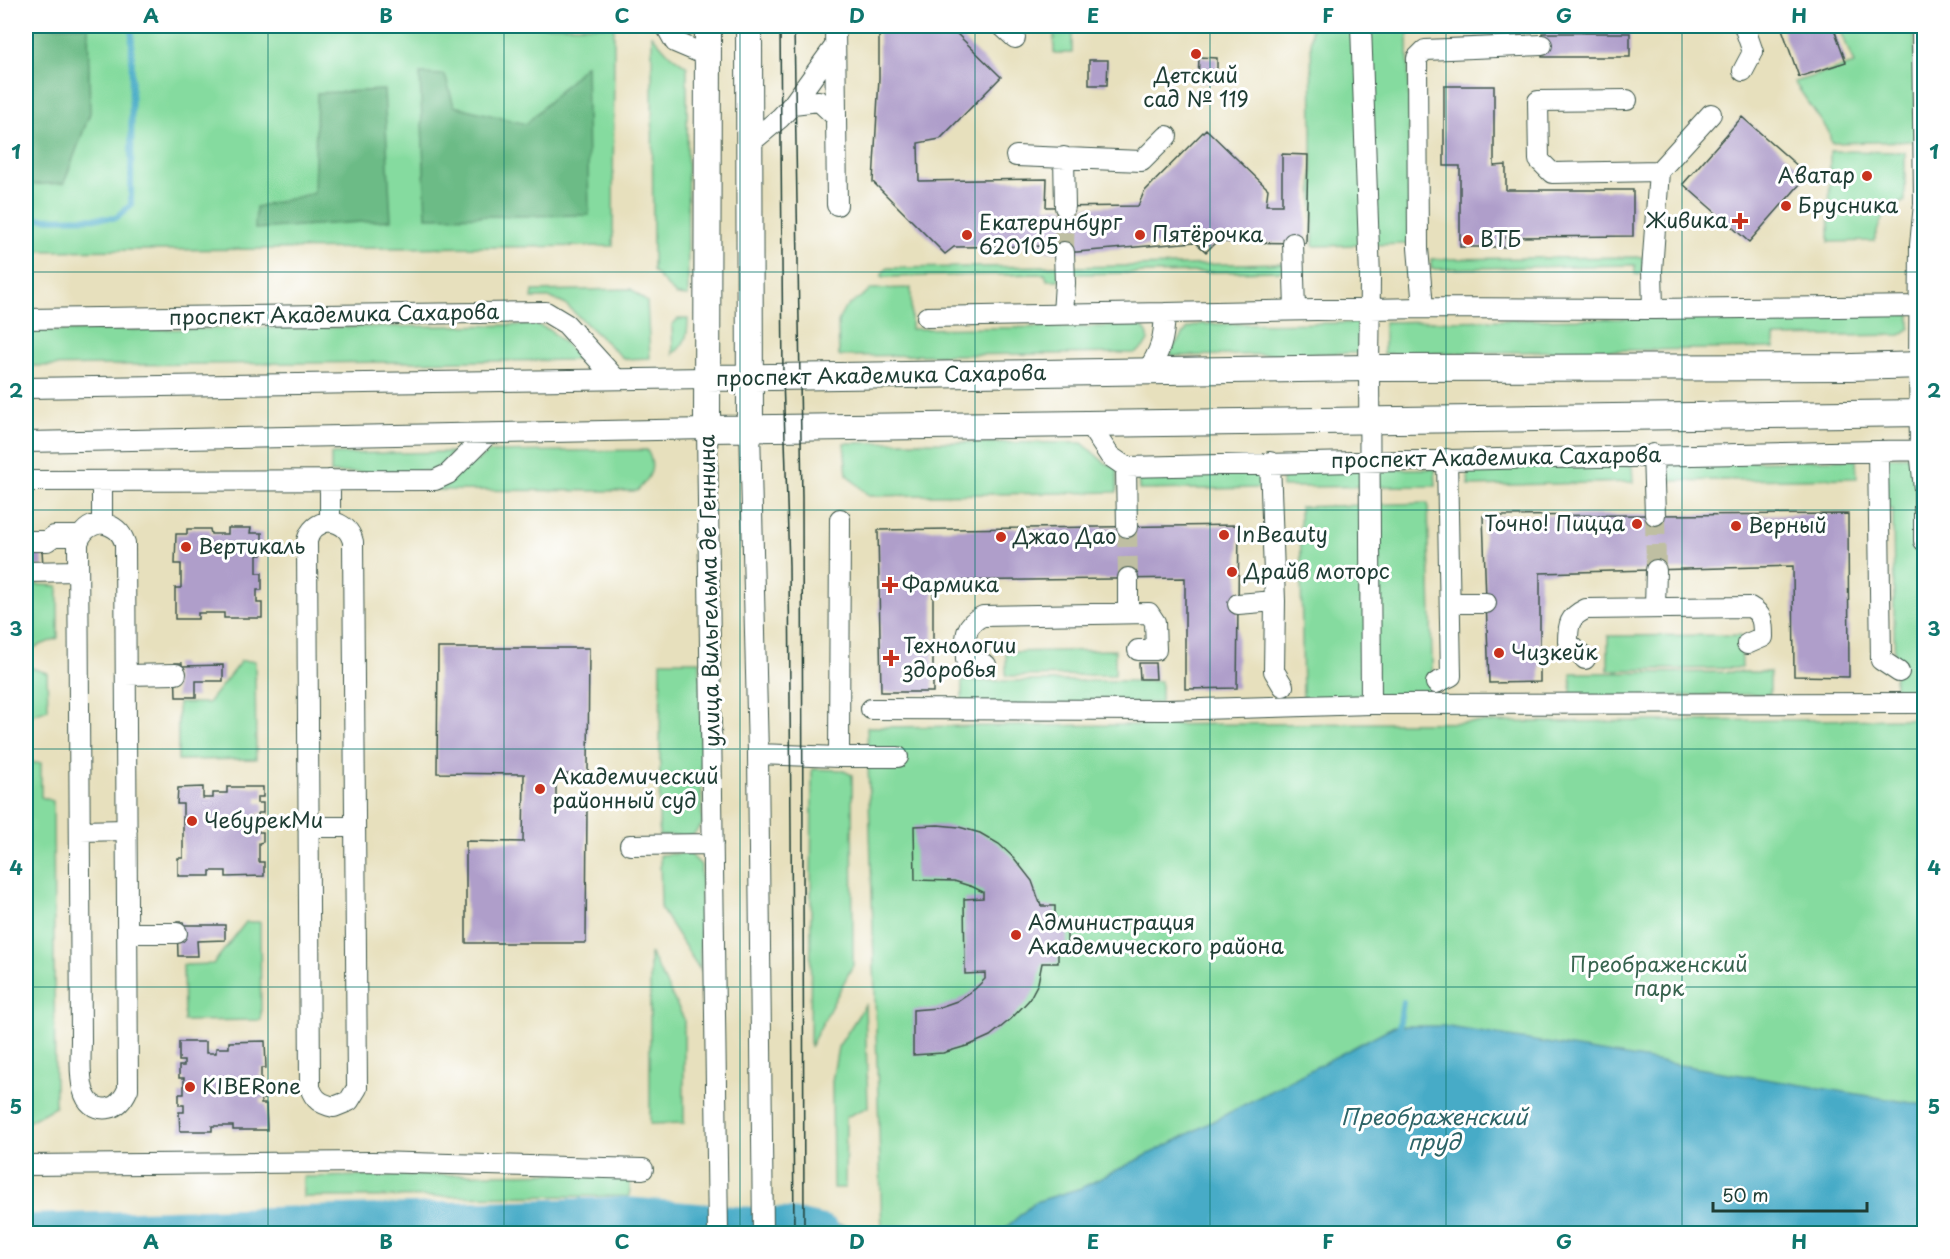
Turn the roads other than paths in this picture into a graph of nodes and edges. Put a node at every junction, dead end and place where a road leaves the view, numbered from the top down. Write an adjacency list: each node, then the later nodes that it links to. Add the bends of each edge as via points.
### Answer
1 (666, 26): 10 (street, via 675,42)
2 (708, 26): 10 (main road, улица Вильгельма де Геннина)
3 (749, 26): 17 (main road, улица Вильгельма де Геннина)
4 (835, 26): 9 (street)
5 (1361, 26): 27 (street)
6 (1744, 26): 11 (street, via 1753,52)
7 (1922, 26): 25 (street)
8 (1542, 45): 26 (street, via 1425,50 1417,58)
9 (835, 46): 13 (street); 15 (street)
10 (708, 56): 39 (main road, улица Вильгельма де Геннина)
11 (1743, 71)
12 (1627, 100): 20 (street, via 1538,100 1539,160 1552,173)
13 (793, 104): 15 (street, via 819,101); 17 (street)
14 (1712, 114): 20 (street)
15 (836, 116): 21 (street)
16 (1167, 136): 19 (street, via 1142,161)
17 (750, 143): 37 (main road, улица Вильгельма де Геннина)
18 (1016, 156): 19 (street)
19 (1064, 157): 22 (street)
20 (1659, 171): 28 (street)
21 (837, 205)
22 (1065, 207)
23 (1293, 243): 29 (street)
24 (1064, 252): 31 (street)
25 (1922, 306): 28 (street); 34 (street)
26 (1423, 308): 27 (street); 28 (street)
27 (1370, 309): 29 (street); 35 (street)
28 (1653, 309)
29 (1295, 310): 30 (street)
30 (1165, 313): 31 (street); 36 (street, via 1163,340)
31 (1063, 314): 32 (street)
32 (927, 317)
33 (26, 319): 38 (street, проспект Академика Сахарова, via 546,312 566,324)
34 (1922, 365): 35 (main road, проспект Академика Сахарова); 41 (street)
35 (1369, 368): 36 (main road, проспект Академика Сахарова); 42 (street)
36 (1146, 373): 37 (main road, проспект Академика Сахарова)
37 (749, 377): 39 (main road, проспект Академика Сахарова); 45 (main road, улица Вильгельма де Геннина)
38 (615, 378): 39 (street, проспект Академика Сахарова); 40 (street, проспект Академика Сахарова)
39 (707, 378): 44 (main road, улица Вильгельма де Геннина)
40 (26, 388)
41 (1922, 413): 42 (main road, проспект Академика Сахарова); 48 (street)
42 (1369, 420): 43 (main road, проспект Академика Сахарова); 52 (street)
43 (1088, 423): 45 (main road, проспект Академика Сахарова); 54 (street, via 1110,456)
44 (707, 429): 45 (main road, проспект Академика Сахарова); 46 (street, проспект Академика Сахарова); 98 (street, улица Вильгельма де Геннина)
45 (750, 429): 91 (street, улица Вильгельма де Геннина)
46 (488, 434): 47 (street, проспект Академика Сахарова); 55 (street, via 448,474 435,480)
47 (26, 442)
48 (1922, 450): 49 (street, проспект Академика Сахарова); 58 (street)
49 (1878, 452): 50 (street, проспект Академика Сахарова); 83 (street, via 1881,660)
50 (1653, 454): 51 (street, проспект Академика Сахарова); 59 (street)
51 (1447, 459): 52 (street, проспект Академика Сахарова); 74 (street)
52 (1370, 461): 53 (street, проспект Академика Сахарова); 89 (street)
53 (1270, 462): 54 (street, проспект Академика Сахарова); 73 (street)
54 (1126, 466): 63 (street)
55 (330, 480): 57 (street); 61 (street)
56 (26, 481): 57 (street)
57 (102, 481): 62 (street)
58 (1924, 489): 67 (street)
59 (1655, 515)
60 (840, 519): 92 (street)
61 (330, 521): 94 (street, via 313,529 307,541); 95 (street, via 347,529 353,542)
62 (102, 523): 64 (street, via 92,524); 85 (street, via 118,530 124,543)
63 (1127, 527)
64 (80, 536): 66 (street, via 54,536); 69 (street)
65 (26, 541): 66 (street)
66 (47, 541): 71 (street)
67 (1924, 541)
68 (1656, 570): 77 (street)
69 (78, 571): 71 (street); 97 (street)
70 (26, 572): 71 (street)
71 (47, 572)
72 (1128, 578): 78 (street)
73 (1275, 601): 76 (street); 87 (street, via 1274,670)
74 (1450, 603): 75 (street); 86 (street, via 1450,676)
75 (1486, 603)
76 (1238, 604)
77 (1655, 607): 79 (street, via 1750,607 1763,620 1762,637); 81 (street, via 1586,609 1576,614 1568,626 1568,642)
78 (1128, 614): 80 (street, via 1149,613 1155,622 1156,650); 82 (street, via 983,616 967,630 966,660)
79 (1747, 644)
80 (1138, 650)
81 (1585, 659)
82 (986, 665)
83 (1899, 672)
84 (176, 674): 85 (street)
85 (126, 675): 96 (street)
86 (1436, 683)
87 (1283, 686)
88 (1924, 703): 89 (street)
89 (1371, 704): 90 (street, via 1167,710)
90 (871, 709)
91 (758, 754): 92 (street); 105 (street, улица Вильгельма де Геннина)
92 (839, 757): 93 (street)
93 (898, 757)
94 (308, 827): 95 (street); 95 (street, via 310,1087 318,1101 334,1107 349,1101 357,1088)
95 (355, 827)
96 (127, 830): 97 (street); 100 (street)
97 (80, 831): 100 (street, via 82,1089 90,1102 105,1108 120,1102 128,1089)
98 (713, 844): 99 (street); 104 (street, улица Вильгельма де Геннина)
99 (630, 845)
100 (128, 933): 101 (street)
101 (177, 933)
102 (26, 1166): 103 (street, via 372,1162)
103 (644, 1169)
104 (717, 1233)
105 (763, 1233)

